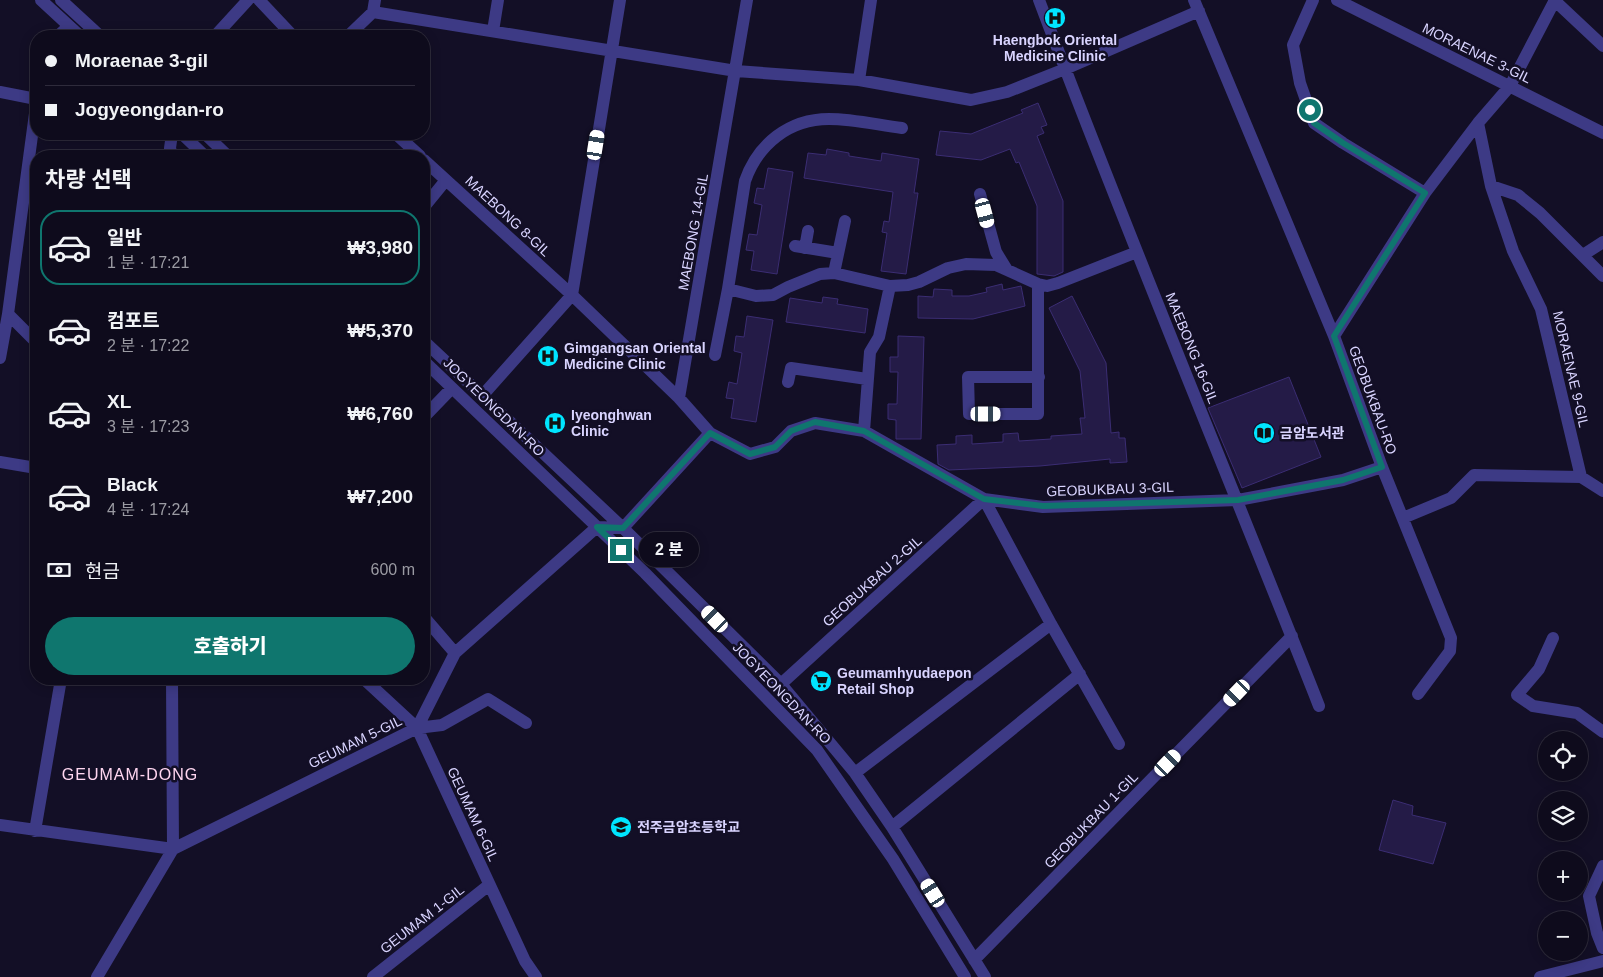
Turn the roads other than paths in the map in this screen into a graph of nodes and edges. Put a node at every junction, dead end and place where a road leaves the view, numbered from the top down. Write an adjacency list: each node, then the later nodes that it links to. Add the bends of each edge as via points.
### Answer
1 (41, 0): 15 (street)
2 (61, 0): 18 (street)
3 (248, 0): 19 (street)
4 (259, 0): 20 (street)
5 (498, 0): 22 (street)
6 (620, 0): 24 (street)
7 (747, 0): 26 (street, MAEBONG 14-GIL)
8 (871, 0): 27 (street)
9 (1039, 0): 25 (street, MAEBONG 16-GIL)
10 (1313, 0): 44 (street, via 1293,45 1300,83 1314,123)
11 (1337, 0): 28 (street, MORAENAE 3-GIL)
12 (1554, 0): 23 (street); 28 (street)
13 (374, 6): 21 (street); 22 (street)
14 (1197, 6): 25 (street); 63 (street, GEOBUKBAU-RO)
15 (69, 26): 16 (street); 17 (street)
16 (65, 30)
17 (73, 30)
18 (94, 30)
19 (221, 30)
20 (287, 30)
21 (353, 30)
22 (493, 31): 24 (street)
23 (1603, 46)
24 (611, 50): 26 (street); 60 (street)
25 (1065, 69): 27 (street, via 1007,92 971,100); 50 (street, MAEBONG 16-GIL)
26 (736, 71): 27 (street); 73 (street, MAEBONG 14-GIL)
27 (859, 80)
28 (1510, 86): 31 (street); 33 (street, MORAENAE 3-GIL)
29 (0, 92): 30 (street)
30 (30, 98)
31 (1478, 123): 43 (street, MORAENAE 9-GIL); 44 (street)
32 (902, 128): 59 (street, via 829,119 808,121 774,138 750,166 745,181)
33 (1603, 133)
34 (30, 140): 55 (street)
35 (188, 140): 38 (street)
36 (211, 140): 39 (street)
37 (403, 140): 40 (street)
38 (199, 150)
39 (222, 150)
40 (413, 150)
41 (430, 165): 42 (street, MAEBONG 8-GIL)
42 (446, 180): 46 (street); 60 (street, MAEBONG 8-GIL)
43 (1491, 186): 52 (street, via 1518,195); 80 (street, MORAENAE 9-GIL, via 1513,251 1541,309)
44 (1425, 193): 63 (street)
45 (980, 194): 53 (street, via 996,252)
46 (430, 200)
47 (845, 221): 51 (street)
48 (808, 232): 51 (street, via 800,247)
49 (1603, 242): 52 (street)
50 (1137, 252): 57 (street, via 1058,283); 83 (street, MAEBONG 16-GIL)
51 (838, 253): 54 (street)
52 (1583, 255): 56 (street)
53 (1007, 270): 57 (street); 58 (street, via 996,265 966,264 948,268 913,284)
54 (834, 273): 58 (street); 59 (street, via 820,274 773,295 756,296)
55 (6, 275): 61 (street)
56 (1603, 276)
57 (1038, 284): 68 (street)
58 (890, 286): 69 (street, via 881,330 870,352)
59 (728, 290): 65 (street)
60 (572, 295): 72 (street); 73 (street, MAEBONG 8-GIL)
61 (8, 314): 62 (street); 66 (street)
62 (30, 336)
63 (1334, 336): 79 (street, GEOBUKBAU-RO)
64 (430, 348): 72 (street, JOGYEONGDAN-RO)
65 (715, 355)
66 (0, 358)
67 (430, 367): 71 (street, JOGYEONGDAN-RO)
68 (1039, 377): 68 (street, via 1038,414 968,414 968,377)
69 (868, 379): 70 (street, via 791,368); 75 (street)
70 (788, 382)
71 (452, 388): 74 (street); 85 (street, JOGYEONGDAN-RO)
72 (482, 396): 86 (street, JOGYEONGDAN-RO)
73 (679, 398): 76 (street, MAEBONG 8-GIL)
74 (430, 411)
75 (864, 431): 76 (street, GEOBUKBAU 3-GIL, via 815,422 791,431 775,447 750,454); 82 (street, GEOBUKBAU 3-GIL)
76 (710, 433): 86 (street)
77 (0, 462): 78 (street)
78 (30, 467)
79 (1382, 467): 83 (street, GEOBUKBAU 3-GIL, via 1343,480); 84 (street, GEOBUKBAU-RO)
80 (1581, 478): 81 (street); 84 (street, via 1474,475 1451,498)
81 (1603, 491)
82 (984, 499): 83 (street, GEOBUKBAU 3-GIL, via 1043,506); 88 (street); 93 (street, GEOBUKBAU 2-GIL)
83 (1238, 500): 89 (street, MAEBONG 16-GIL)
84 (1403, 518): 97 (street, GEOBUKBAU-RO, via 1451,638 1450,651)
85 (597, 527): 86 (street); 91 (street, GEUMAM 5-GIL); 116 (street, JOGYEONGDAN-RO, via 817,750 894,859)
86 (623, 528): 93 (street, JOGYEONGDAN-RO)
87 (430, 624): 91 (street)
88 (1051, 624): 92 (street); 103 (street)
89 (1292, 636): 98 (street, MAEBONG 16-GIL); 111 (street, GEOBUKBAU 1-GIL)
90 (1553, 638): 101 (street, via 1539,669 1517,694 1533,706 1577,713)
91 (456, 653): 100 (street, GEUMAM 5-GIL)
92 (1080, 674): 102 (street); 105 (street)
93 (781, 684): 103 (street, JOGYEONGDAN-RO)
94 (60, 685): 106 (street)
95 (172, 685): 107 (street)
96 (370, 685): 100 (street, GEUMAM 6-GIL)
97 (1418, 694)
98 (1320, 706)
99 (526, 724): 100 (street, via 488,699 442,725)
100 (417, 728): 107 (street, GEUMAM 5-GIL); 109 (street, GEUMAM 6-GIL)
101 (1603, 732)
102 (1119, 744)
103 (855, 773): 105 (street, JOGYEONGDAN-RO)
104 (0, 825): 106 (street)
105 (892, 827): 111 (street, JOGYEONGDAN-RO)
106 (35, 831): 107 (street)
107 (173, 848): 113 (street)
108 (1603, 866): 110 (street, via 1589,896)
109 (489, 885): 114 (street, GEUMAM 1-GIL); 115 (street, GEUMAM 6-GIL, via 525,961)
110 (1603, 948)
111 (974, 960): 117 (street, JOGYEONGDAN-RO)
112 (1603, 961): 118 (street)
113 (97, 977)
114 (373, 977)
115 (536, 977)
116 (966, 977)
117 (985, 977)
118 (1540, 977)

